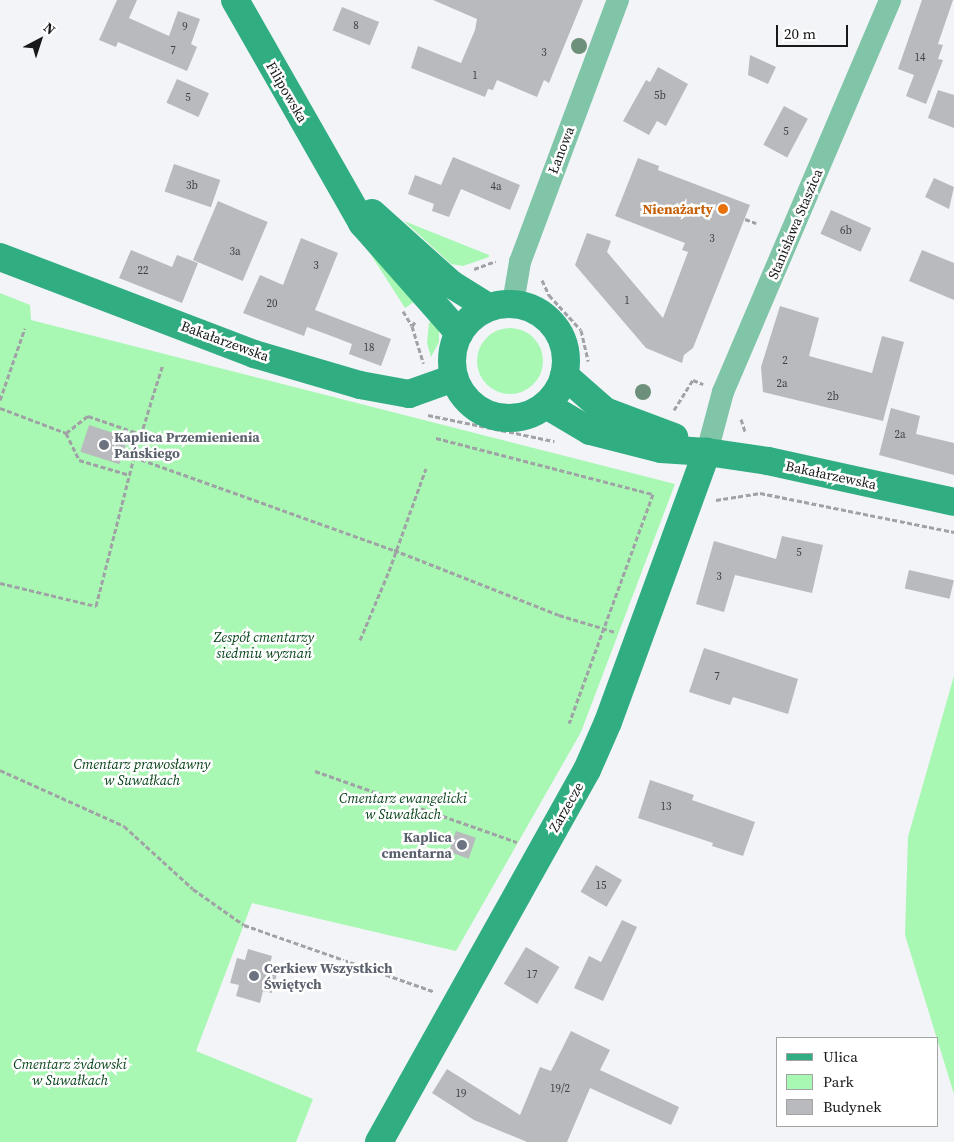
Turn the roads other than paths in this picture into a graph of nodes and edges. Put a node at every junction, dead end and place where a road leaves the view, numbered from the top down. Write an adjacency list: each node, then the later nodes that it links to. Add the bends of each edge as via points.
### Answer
1 (234, 0): 4 (street, Filipowska)
2 (618, 0): 6 (street, Łanowa)
3 (890, 0): 11 (street, Stanisława Staszica, via 723,392)
4 (339, 184): 6 (street, Filipowska, via 452,284); 7 (street, Filipowska, via 362,223)
5 (0, 257): 9 (street, Bakałarzewska, via 254,354 360,385 409,394)
6 (501, 305): 7 (street, via 476,313); 8 (street, via 544,315 563,342)
7 (458, 333): 9 (street)
8 (564, 375): 10 (street); 11 (street, Bakałarzewska, via 605,410)
9 (436, 393): 10 (street, via 463,395 476,408 493,416 512,418 530,414)
10 (546, 405): 11 (street, Bakałarzewska, via 590,431 661,449)
11 (708, 452): 12 (street, Bakałarzewska, via 768,461); 13 (street, Zarzecze, via 608,722 587,770)
12 (954, 502)
13 (379, 1142)

